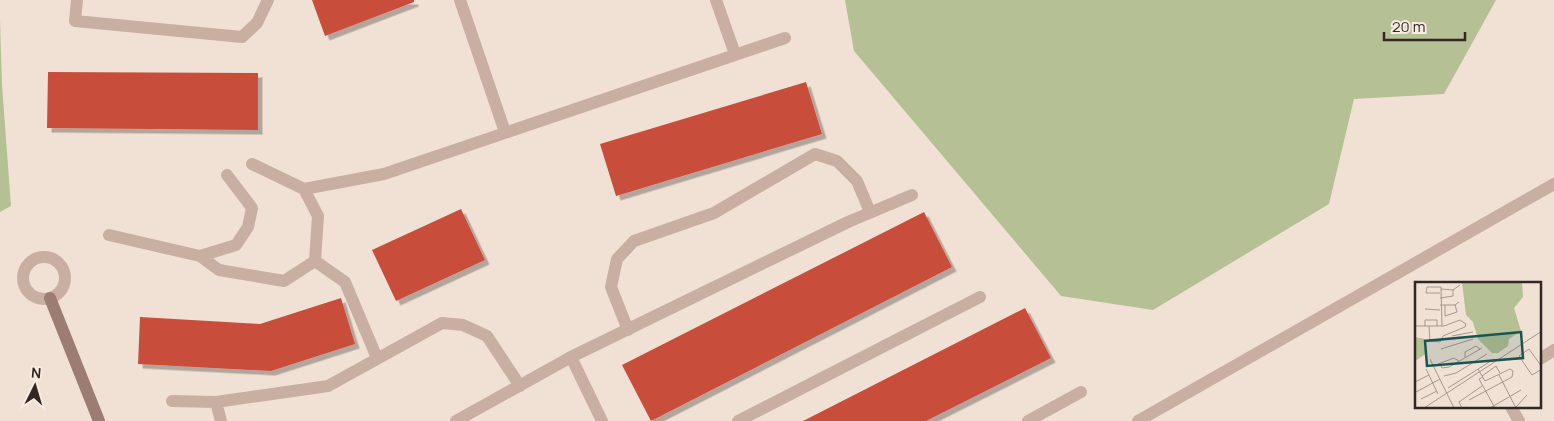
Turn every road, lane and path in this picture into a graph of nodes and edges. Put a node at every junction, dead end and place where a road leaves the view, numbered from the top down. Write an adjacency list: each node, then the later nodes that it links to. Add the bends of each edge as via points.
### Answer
1 (77, 0): 2 (street, via 75,21 242,37 256,23)
2 (268, 0)
3 (460, 0): 7 (street)
4 (716, 0): 6 (street)
5 (785, 38): 6 (street)
6 (735, 54): 7 (street)
7 (505, 132): 11 (street, via 384,174)
8 (252, 164): 11 (street)
9 (228, 175): 15 (street, via 252,208 248,228 236,245)
10 (1554, 184): 35 (street)
11 (304, 189): 16 (street, via 318,216)
12 (912, 195): 13 (street)
13 (870, 212): 19 (street); 19 (street, via 857,181 837,161 815,154 714,213 634,241 617,259 611,288)
14 (109, 235): 15 (street)
15 (200, 256): 16 (street, via 219,270 284,281)
16 (315, 261): 22 (street, via 345,282)
17 (980, 297): 33 (street)
18 (50, 298): 29 (street)
19 (628, 330): 21 (street)
20 (1554, 350): 23 (street)
21 (570, 357): 24 (street); 32 (street)
22 (377, 358): 24 (street, via 442,323 464,325 487,336); 27 (street, via 328,386)
23 (1542, 358)
24 (520, 386): 31 (street)
25 (1081, 392): 34 (street)
26 (172, 401): 27 (street)
27 (216, 402): 30 (street)
28 (1512, 408): 36 (street)
29 (99, 421)
30 (221, 421)
31 (456, 421)
32 (602, 421)
33 (738, 421)
34 (1028, 421)
35 (1138, 421)
36 (1519, 421)

